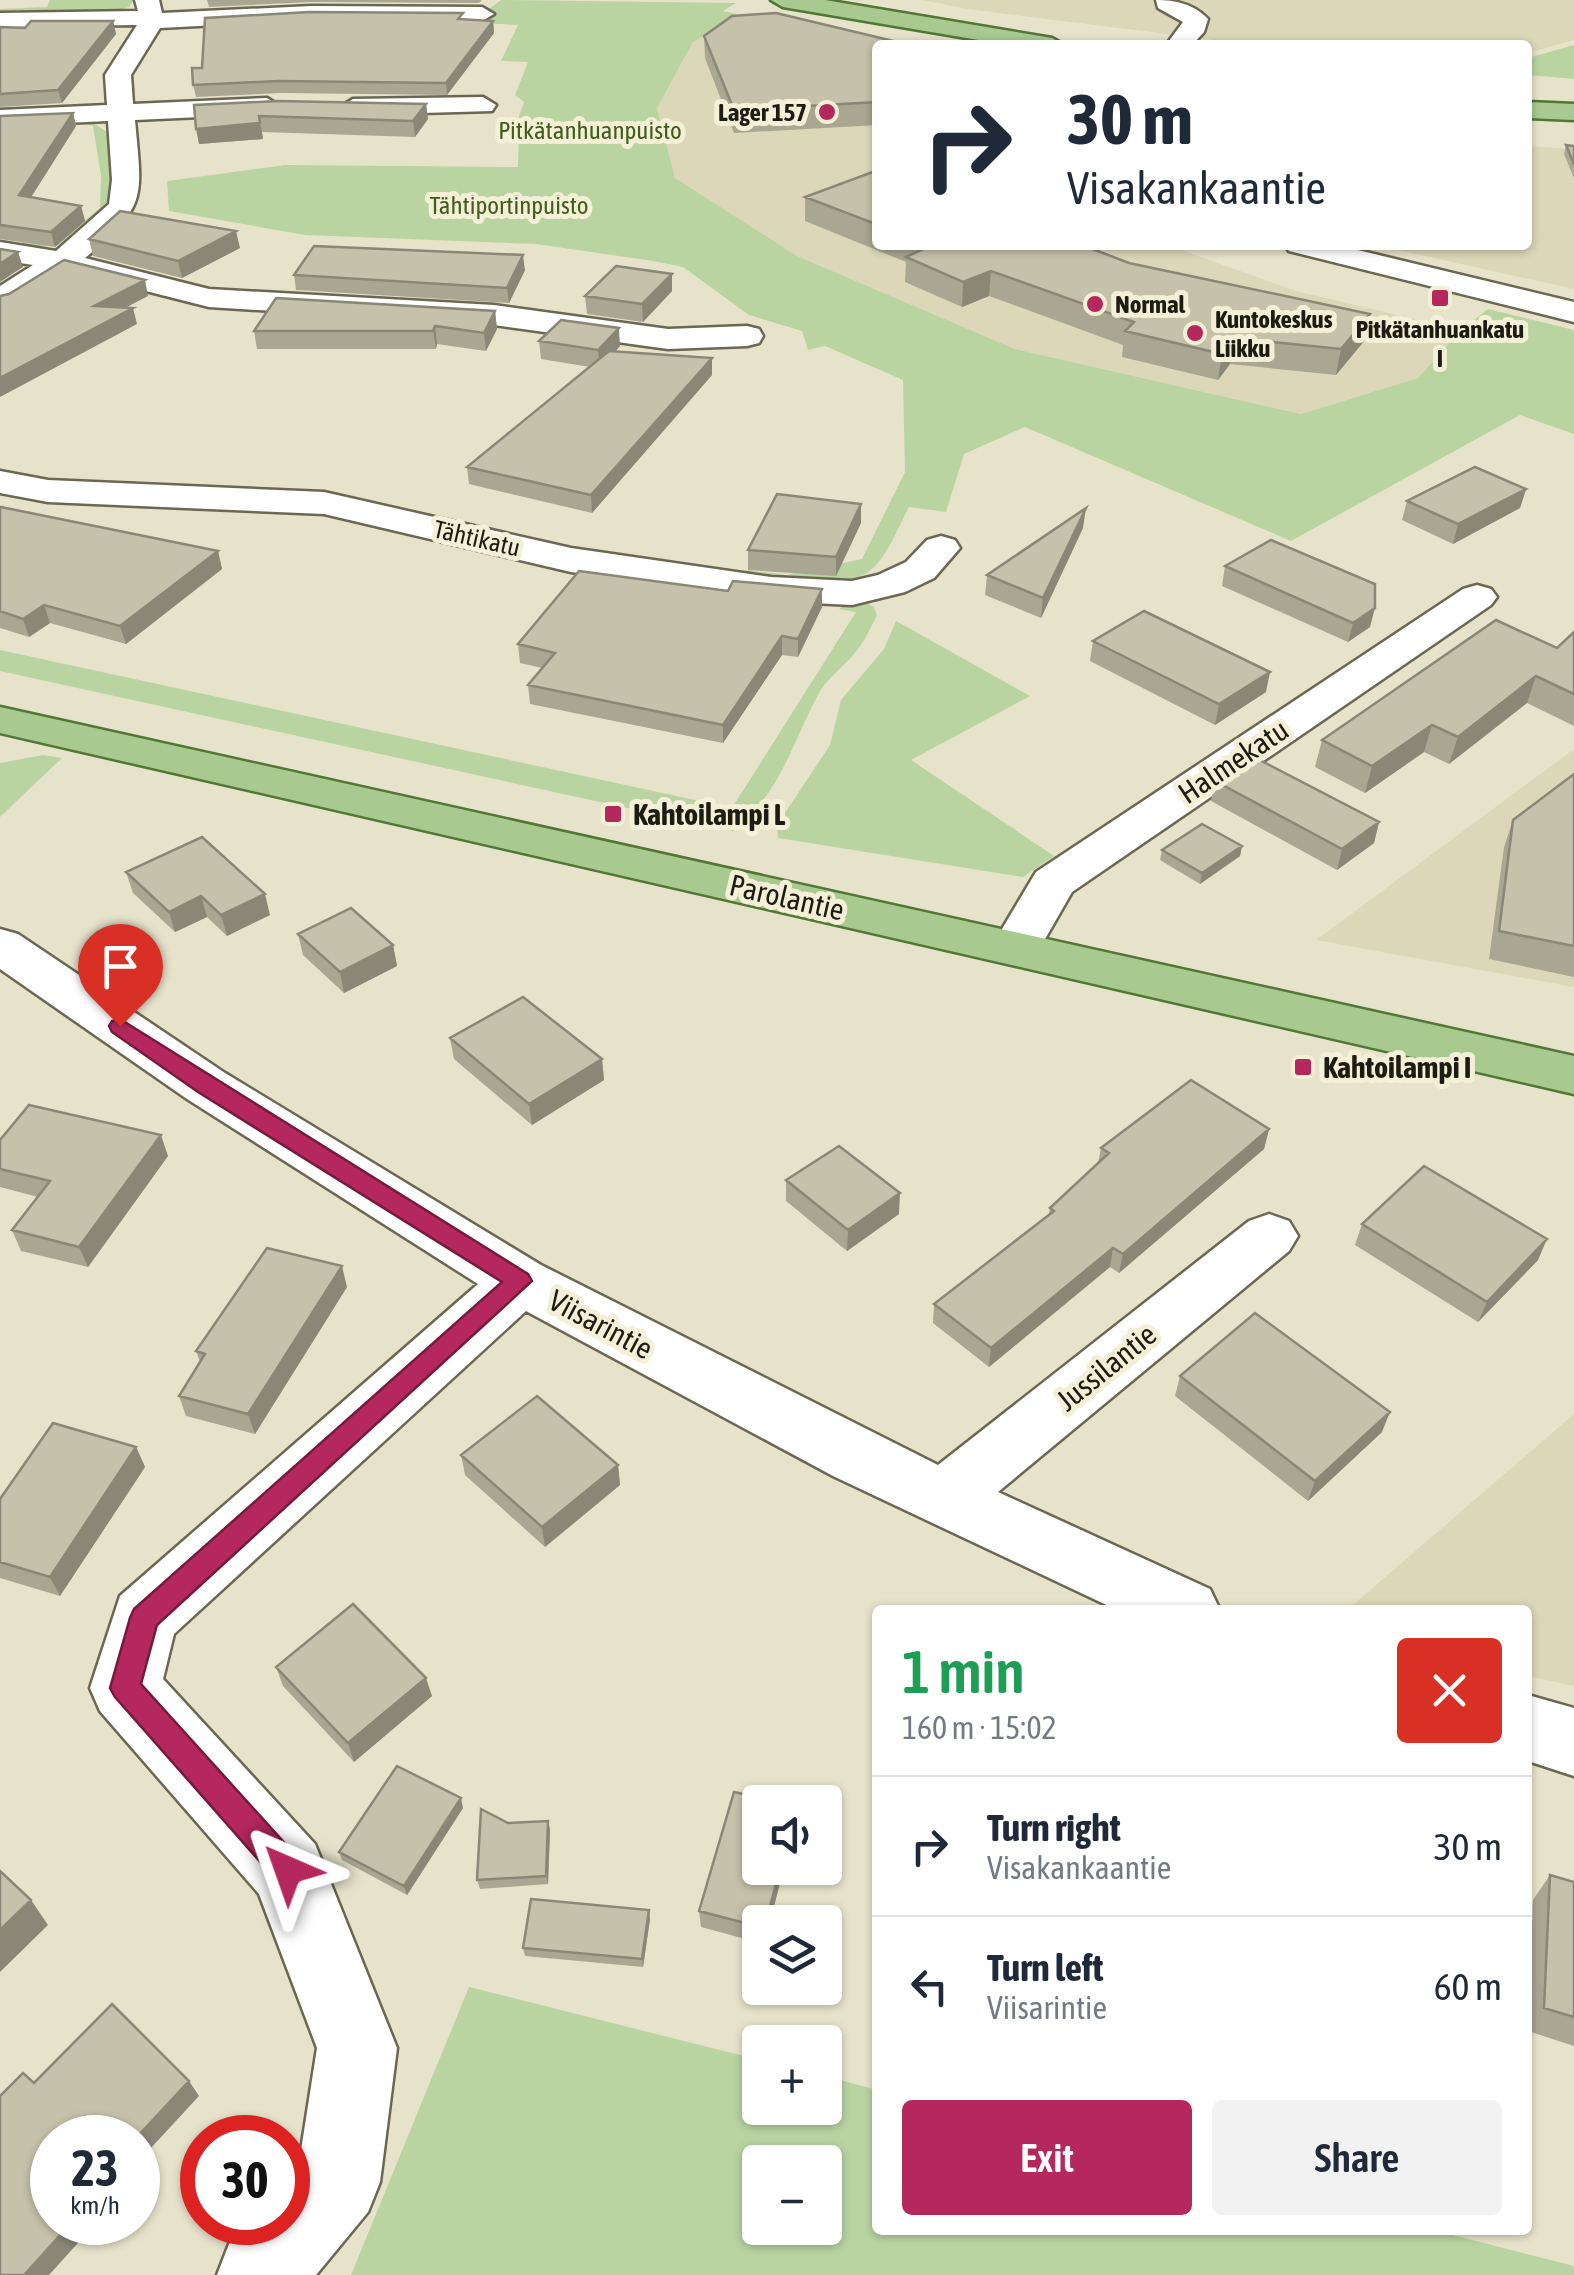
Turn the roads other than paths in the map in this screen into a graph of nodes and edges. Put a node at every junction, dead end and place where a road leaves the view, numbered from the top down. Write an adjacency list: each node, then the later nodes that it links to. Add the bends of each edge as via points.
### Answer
1 (782, 0): 9 (main road); 10 (main road)
2 (1140, 0): 4 (street)
3 (1196, 0): 7 (street)
4 (1176, 2): 11 (street, via 1196,19)
5 (150, 13): 6 (street); 8 (street); 19 (street, via 120,68)
6 (482, 14)
7 (1221, 15)
8 (0, 20)
9 (955, 40)
10 (1022, 40)
11 (1183, 40)
12 (1532, 94): 13 (main road)
13 (1574, 96)
14 (483, 105): 16 (street)
15 (296, 106): 19 (street)
16 (326, 106)
17 (1532, 110): 18 (main road)
18 (1574, 112)
19 (120, 115): 20 (street); 23 (street, via 124,205)
20 (0, 118)
21 (1320, 250): 25 (street)
22 (0, 251): 23 (street)
23 (62, 262): 24 (street); 26 (street, via 210,298 494,316 668,339)
24 (0, 299)
25 (1574, 312)
26 (748, 336)
27 (0, 482): 28 (street, Tähtikatu, via 48,491 324,503 571,560 771,589 852,593 891,584 920,570)
28 (942, 548)
29 (1477, 597): 32 (street, Halmekatu, via 1052,883)
30 (1, 721): 32 (main road, Parolantie)
31 (0, 945): 35 (street, Viisarintie, via 206,1086)
32 (1015, 949): 33 (main road, Parolantie)
33 (1574, 1074)
34 (1269, 1236): 36 (street, Jussilantie)
35 (520, 1281): 36 (street, Viisarintie); 40 (street, via 144,1618 125,1688 288,1870 357,2048 338,2182)
36 (943, 1499): 37 (street, Viisarintie)
37 (1175, 1605)
38 (1532, 1729): 39 (street)
39 (1574, 1742)
40 (260, 2275)

